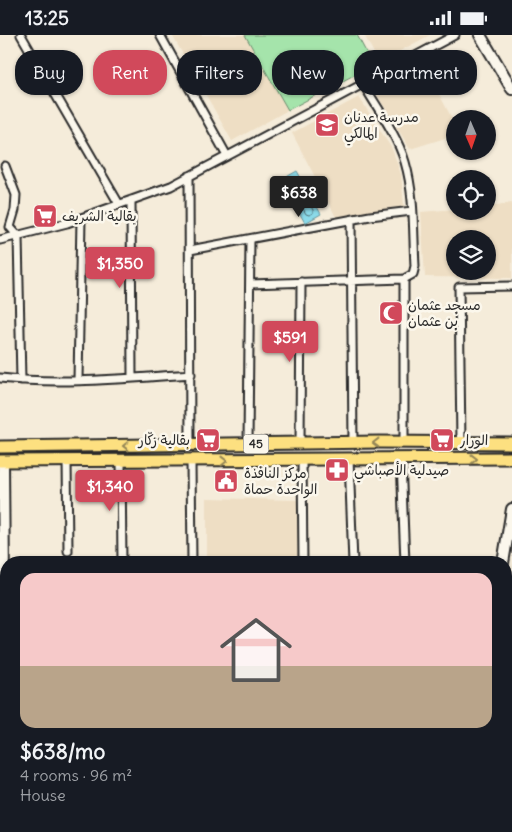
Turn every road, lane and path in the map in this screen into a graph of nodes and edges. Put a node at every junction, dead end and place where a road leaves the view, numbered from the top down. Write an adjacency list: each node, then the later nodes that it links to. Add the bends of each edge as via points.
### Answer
1 (20, 35): 13 (street)
2 (160, 35): 9 (street)
3 (455, 35): 5 (street)
4 (480, 35): 6 (street)
5 (427, 50)
6 (512, 86)
7 (354, 89): 9 (street)
8 (370, 95): 14 (street, via 405,160 411,185)
9 (227, 156): 11 (street)
10 (5, 166): 17 (street, via 16,195 10,227)
11 (189, 176): 12 (street); 20 (street)
12 (131, 200): 13 (street); 28 (street)
13 (120, 204): 15 (street)
14 (412, 211): 16 (street); 21 (street, via 415,266 413,274)
15 (80, 219): 17 (street); 30 (street)
16 (350, 220): 18 (street); 22 (street)
17 (18, 235): 19 (street); 29 (street)
18 (250, 239): 20 (street); 24 (street)
19 (0, 240)
20 (190, 250): 26 (street)
21 (404, 279): 22 (street); 34 (street)
22 (352, 280): 23 (street); 33 (street)
23 (301, 282): 24 (street); 31 (street)
24 (250, 284): 38 (street)
25 (512, 285): 35 (street, via 459,287)
26 (191, 374): 28 (street); 39 (street)
27 (0, 378): 29 (street)
28 (132, 378): 30 (street)
29 (21, 380): 30 (street)
30 (78, 380)
31 (300, 443): 32 (main road, 45); 38 (main road, 45)
32 (322, 443): 33 (main road, 45); 43 (main road)
33 (354, 443): 34 (main road, 45, one-way to 33)
34 (404, 443): 35 (main road, 45)
35 (461, 443): 36 (main road, 45)
36 (499, 443): 37 (main road, 45); 42 (main road)
37 (512, 443)
38 (248, 444): 39 (main road, 45)
39 (190, 445): 41 (main road, 45, one-way to 41)
40 (0, 447): 41 (main road, 45)
41 (17, 447): 49 (main road)
42 (506, 458): 45 (main road, 45, one-way to 42)
43 (324, 459): 44 (main road, 45); 47 (main road, 45)
44 (349, 459): 45 (main road, 45); 58 (street)
45 (401, 459): 59 (street)
46 (67, 460): 49 (main road, 45); 50 (main road, 45); 53 (street)
47 (302, 460): 51 (main road, 45, one-way to 47); 57 (street)
48 (1, 461): 49 (main road, 45); 54 (street)
49 (17, 461)
50 (121, 461): 51 (main road, 45); 55 (street)
51 (191, 461): 56 (street)
52 (512, 509): 60 (street)
53 (68, 551)
54 (2, 556)
55 (122, 556)
56 (192, 556)
57 (303, 556)
58 (353, 556)
59 (405, 556)
60 (504, 556)

